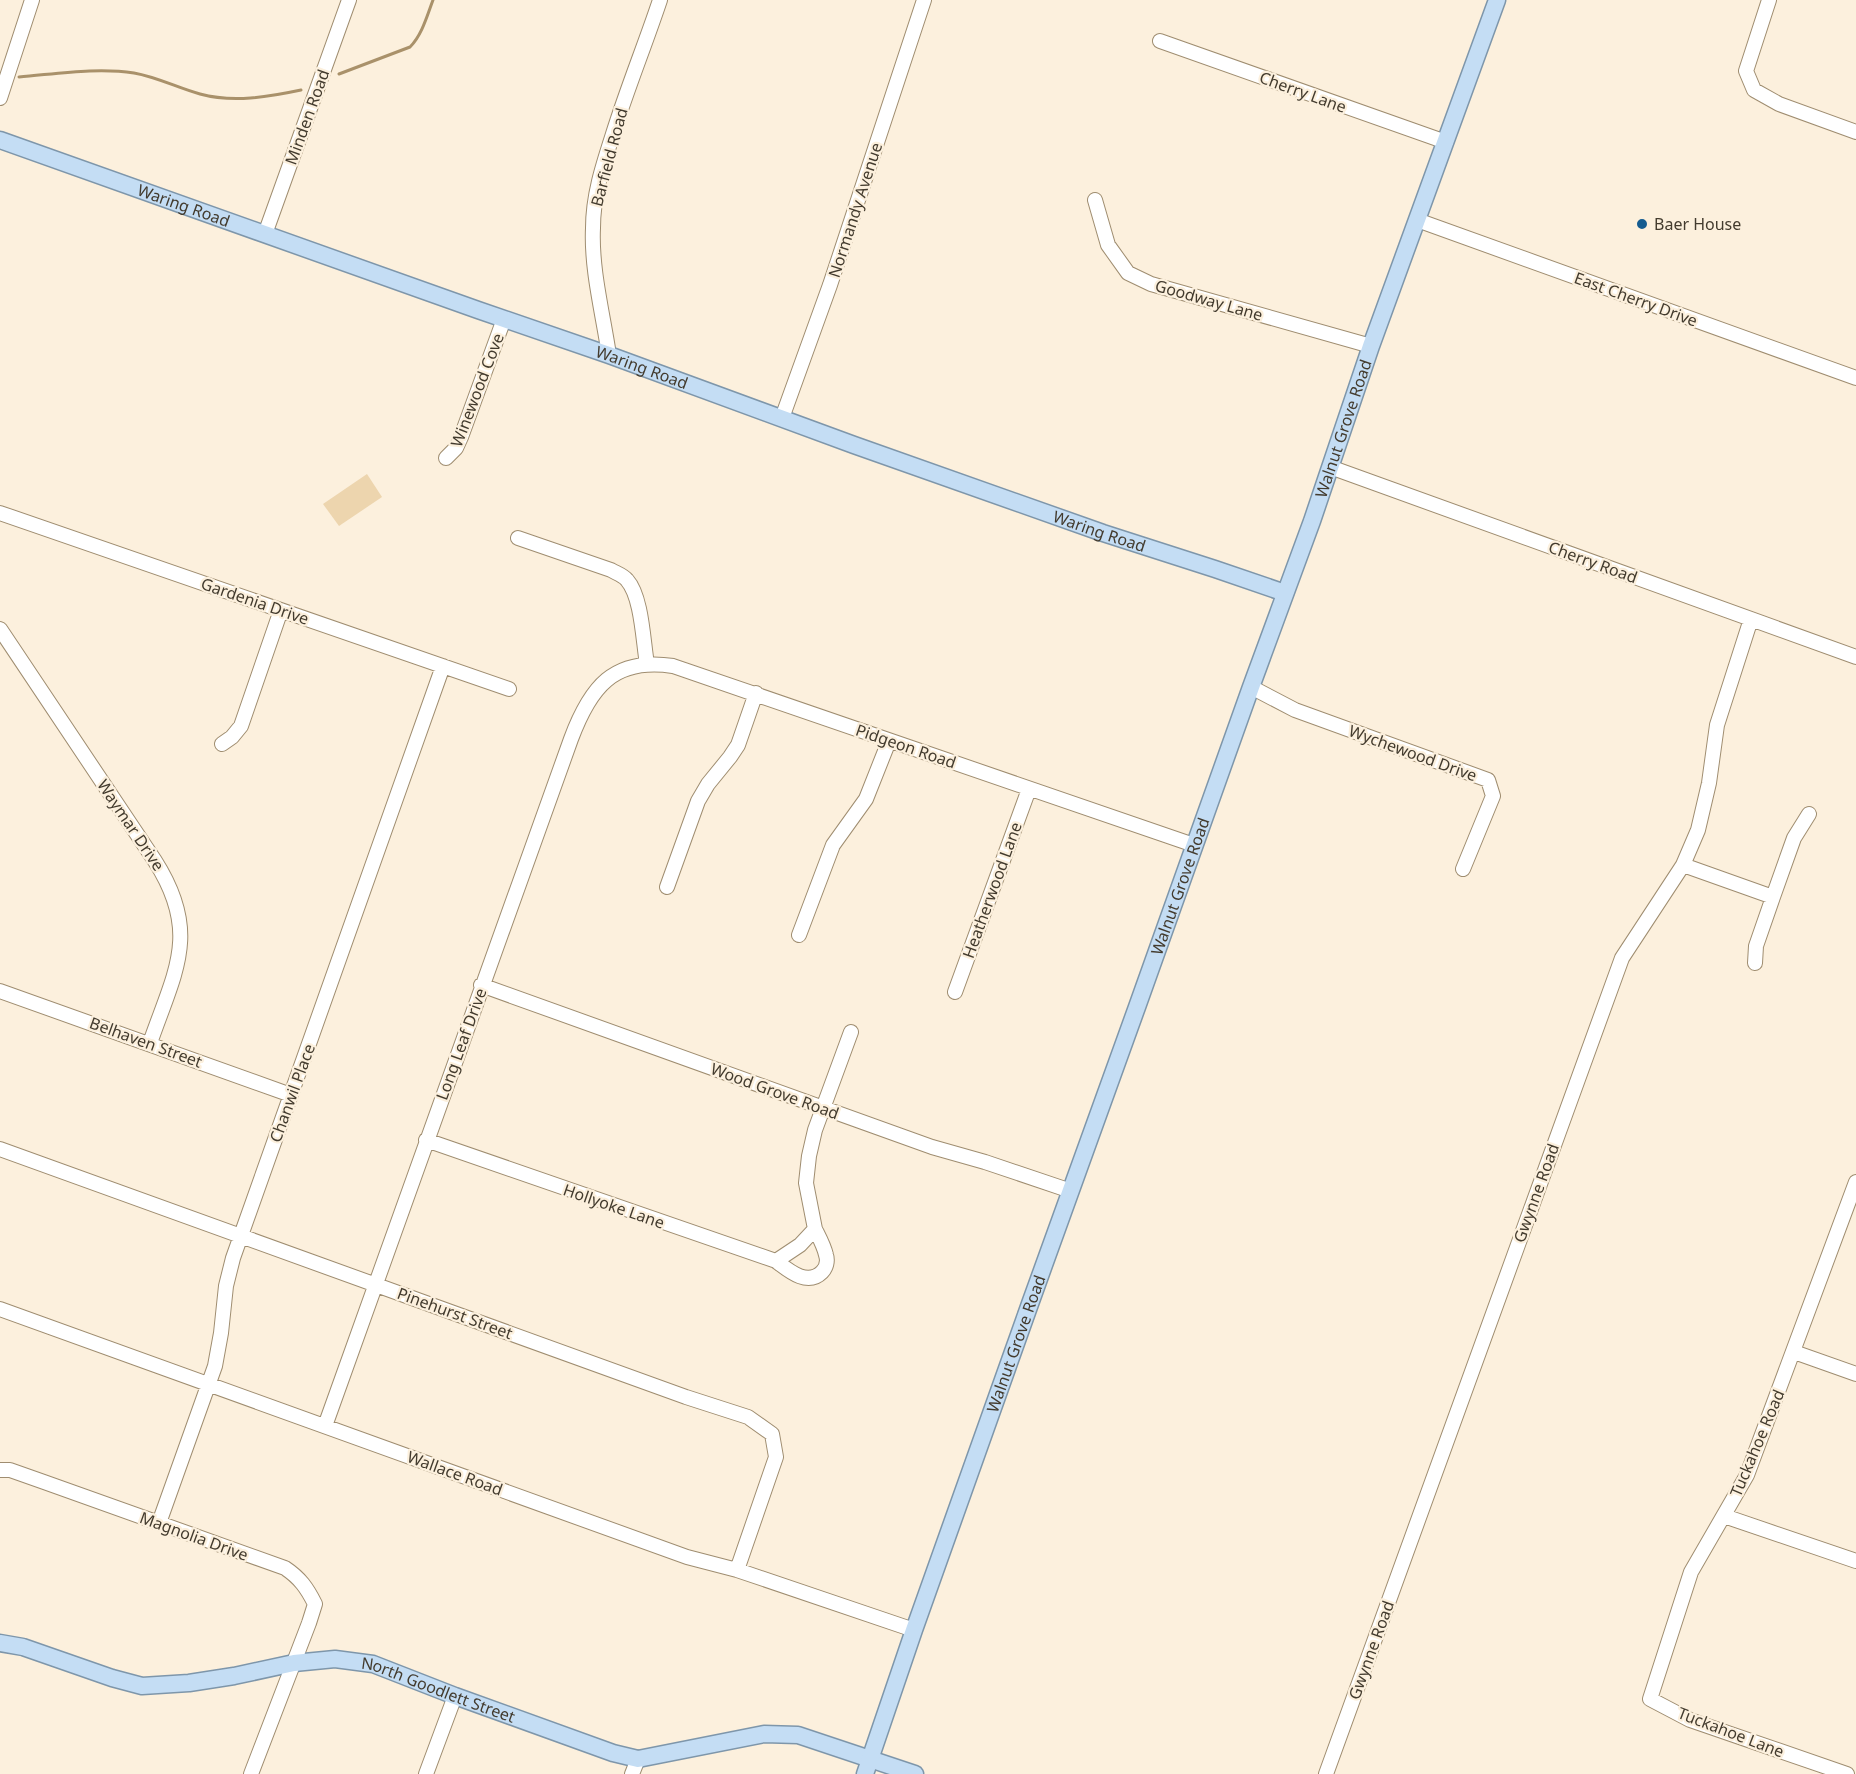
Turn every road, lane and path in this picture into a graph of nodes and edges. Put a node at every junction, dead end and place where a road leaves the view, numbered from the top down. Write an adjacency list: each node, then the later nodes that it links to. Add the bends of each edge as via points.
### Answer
1 (33, 0): 8 (street)
2 (349, 0): 14 (street, Minden Road)
3 (660, 0): 17 (street, Barfield Road, via 616,126 595,201 593,258)
4 (924, 0): 19 (street, Normandy Avenue)
5 (1497, 0): 11 (main road, Walnut Grove Road)
6 (1769, 0): 9 (street, via 1746,71 1754,90 1779,104)
7 (1160, 41): 11 (street, Cherry Lane)
8 (0, 98)
9 (1856, 132)
10 (0, 140): 14 (main road, Waring Road)
11 (1446, 142): 13 (main road, Walnut Grove Road)
12 (1095, 200): 16 (street, Goodway Lane, via 1108,245 1128,273 1151,284)
13 (1417, 220): 16 (main road, Walnut Grove Road); 18 (street, East Cherry Drive)
14 (265, 234): 15 (main road, Waring Road)
15 (504, 319): 17 (main road, Waring Road); 20 (street, Winewood Cove, via 461,437)
16 (1371, 346): 21 (main road, Walnut Grove Road)
17 (609, 355): 19 (main road, Waring Road)
18 (1856, 378)
19 (782, 418): 24 (main road, Waring Road, via 1103,533)
20 (446, 458)
21 (1330, 467): 24 (main road, Walnut Grove Road); 26 (street, Cherry Road)
22 (1, 518): 25 (street, Gardenia Drive)
23 (518, 538): 29 (street, via 611,570 628,580 638,606)
24 (1286, 593): 32 (main road, Walnut Grove Road)
25 (281, 610): 30 (street, Gardenia Drive); 36 (street, via 241,726)
26 (1751, 619): 28 (street, Cherry Road); 40 (street, Gwynne Road, via 1717,725 1698,830)
27 (0, 629): 50 (street, Waymar Drive, via 174,895 180,923 179,959)
28 (1856, 657)
29 (646, 664): 31 (street, Pidgeon Road); 34 (street, Pidgeon Road, via 673,666)
30 (443, 666): 33 (street, Gardenia Drive); 51 (street, Chanwil Place)
31 (616, 675): 46 (street, Long Leaf Drive, via 593,692 580,714)
32 (1251, 687): 39 (main road, Walnut Grove Road); 41 (street, Wychewood Drive, via 1295,710 1488,780 1493,796)
33 (509, 689)
34 (756, 693): 35 (street, Pidgeon Road); 42 (street, via 738,745 698,801)
35 (889, 741): 37 (street, Pidgeon Road); 44 (street, via 866,799 833,845)
36 (222, 744)
37 (1029, 789): 39 (street, Pidgeon Road); 48 (street, Heatherwood Lane)
38 (1809, 814): 43 (street, via 1794,838)
39 (1194, 845): 56 (main road, Walnut Grove Road)
40 (1683, 865): 43 (street); 81 (street, Gwynne Road, via 1622,958)
41 (1463, 869)
42 (667, 887)
43 (1773, 897): 45 (street, via 1756,946)
44 (799, 935)
45 (1755, 963)
46 (481, 985): 52 (street, Wood Grove Road); 53 (street, Long Leaf Drive)
47 (0, 991): 50 (street, Belhaven Street)
48 (955, 992)
49 (851, 1032): 52 (street)
50 (150, 1043): 51 (street, Belhaven Street)
51 (291, 1095): 58 (street, Chanwil Place)
52 (824, 1108): 56 (street, Wood Grove Road); 57 (street, via 807,1168)
53 (426, 1140): 59 (street, Hollyoke Lane); 60 (street, Long Leaf Drive)
54 (0, 1149): 58 (street, Pinehurst Street)
55 (1856, 1182): 62 (street, Tuckahoe Road)
56 (1071, 1191): 71 (main road, Walnut Grove Road)
57 (815, 1229): 59 (street); 59 (street, Hollyoke Lane, via 827,1256 824,1271 804,1278)
58 (240, 1236): 60 (street, Pinehurst Street); 64 (street, Chanwil Place, via 229,1272 218,1354)
59 (776, 1261)
60 (375, 1285): 65 (street, Long Leaf Drive); 70 (street, Pinehurst Street, via 748,1417 772,1434 776,1458)
61 (0, 1309): 64 (street, Wallace Road)
62 (1794, 1352): 63 (street); 67 (street, Tuckahoe Road, via 1747,1475)
63 (1856, 1374)
64 (209, 1385): 65 (street, Wallace Road); 68 (street, Chanwil Place)
65 (325, 1426): 70 (street, Wallace Road, via 687,1557)
66 (0, 1470): 68 (street, Magnolia Drive, via 10,1470)
67 (1724, 1516): 69 (street); 75 (street, Tuckahoe Road, via 1692,1572)
68 (159, 1524): 73 (street, Magnolia Drive, via 285,1568 297,1576 315,1604)
69 (1856, 1562)
70 (737, 1570): 71 (street, Wallace Road)
71 (914, 1630): 77 (main road, Walnut Grove Road)
72 (0, 1643): 73 (main road, North Goodlett Street, via 142,1686 189,1683)
73 (294, 1663): 74 (main road, North Goodlett Street, via 335,1659 373,1664); 78 (street)
74 (455, 1696): 76 (main road, North Goodlett Street, via 613,1753); 79 (street)
75 (1650, 1699): 82 (street, Tuckahoe Lane, via 1690,1720)
76 (635, 1766): 77 (main road, North Goodlett Street, via 764,1734 798,1735)
77 (867, 1766): 80 (main road, North Goodlett Street)
78 (250, 1774)
79 (426, 1774)
80 (915, 1774)
81 (1326, 1774)
82 (1847, 1774)

